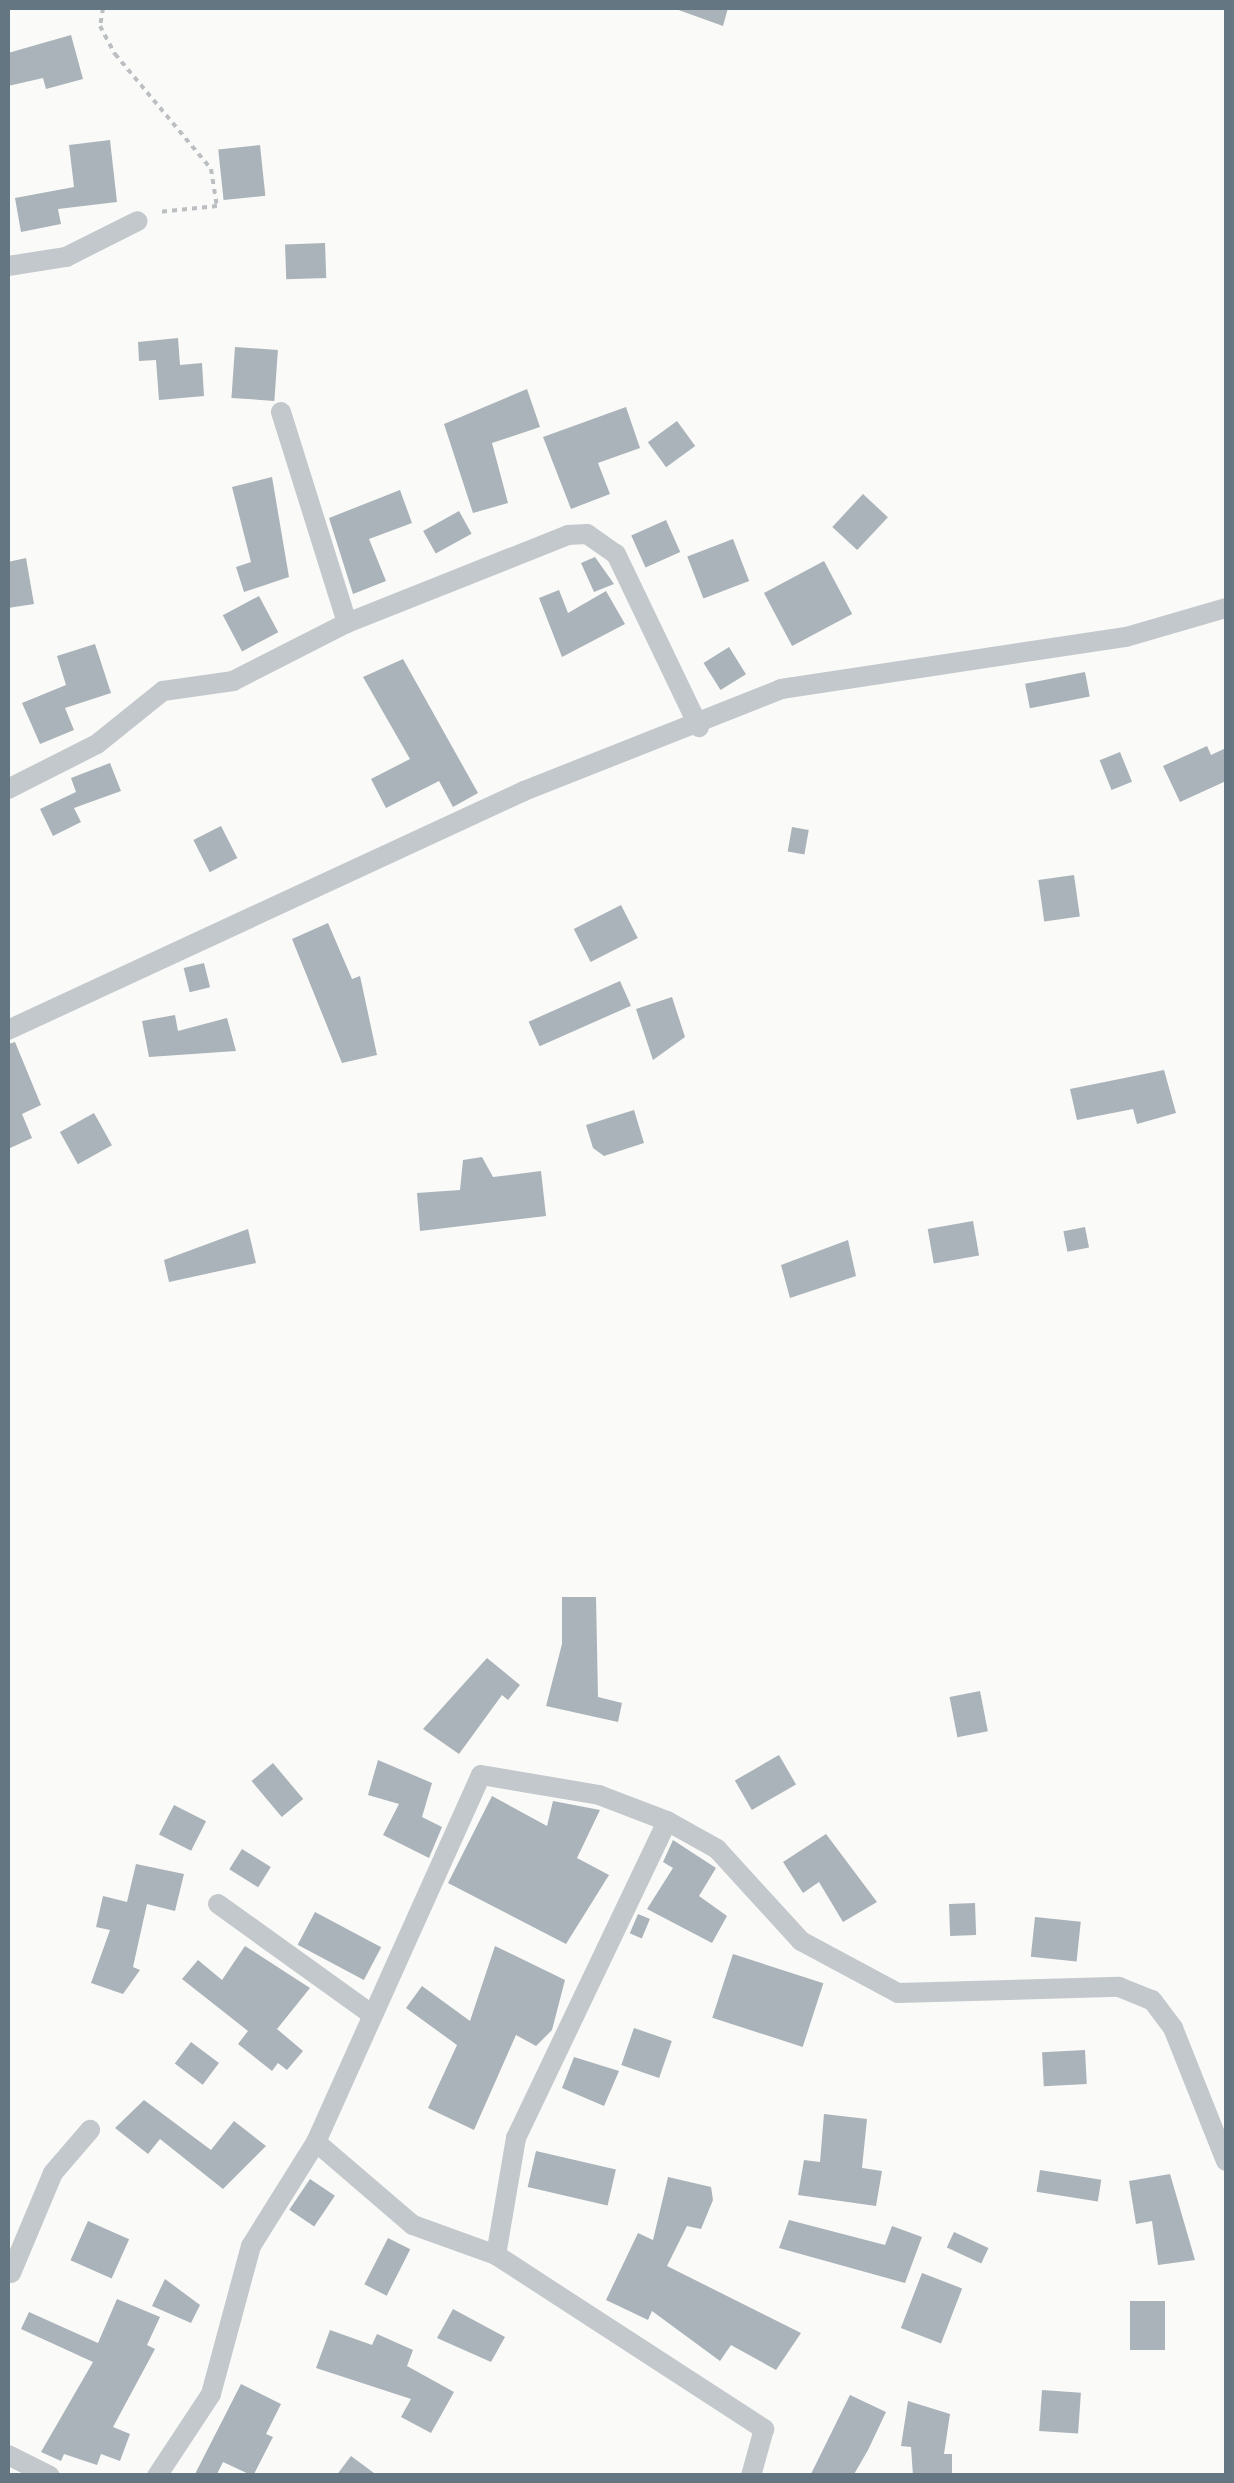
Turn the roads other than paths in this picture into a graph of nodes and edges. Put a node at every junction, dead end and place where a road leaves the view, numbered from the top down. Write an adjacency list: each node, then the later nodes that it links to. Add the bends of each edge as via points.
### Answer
1 (138, 221): 2 (street, via 66,257)
2 (8, 266)
3 (281, 412): 5 (street)
4 (1226, 608): 6 (street, via 1126,637 797,685)
5 (347, 623): 6 (street, via 587,534 616,554); 7 (street, via 233,680 163,692 97,744)
6 (700, 727): 8 (street, via 524,791)
7 (8, 789)
8 (8, 1030)
9 (667, 1821): 11 (street, via 599,1795 481,1775); 14 (street, via 716,1849 801,1941 898,1994 1119,1987 1152,2000 1173,2028); 15 (street, via 516,2138)
10 (218, 1904): 11 (street)
11 (370, 2014): 13 (street)
12 (90, 2130): 16 (street, via 53,2173)
13 (316, 2142): 15 (street, via 413,2225); 19 (street, via 251,2246 211,2394)
14 (1226, 2161)
15 (496, 2255): 20 (street, via 764,2430)
16 (8, 2274)
17 (8, 2455): 18 (street)
18 (50, 2476)
19 (158, 2476)
20 (750, 2476)

